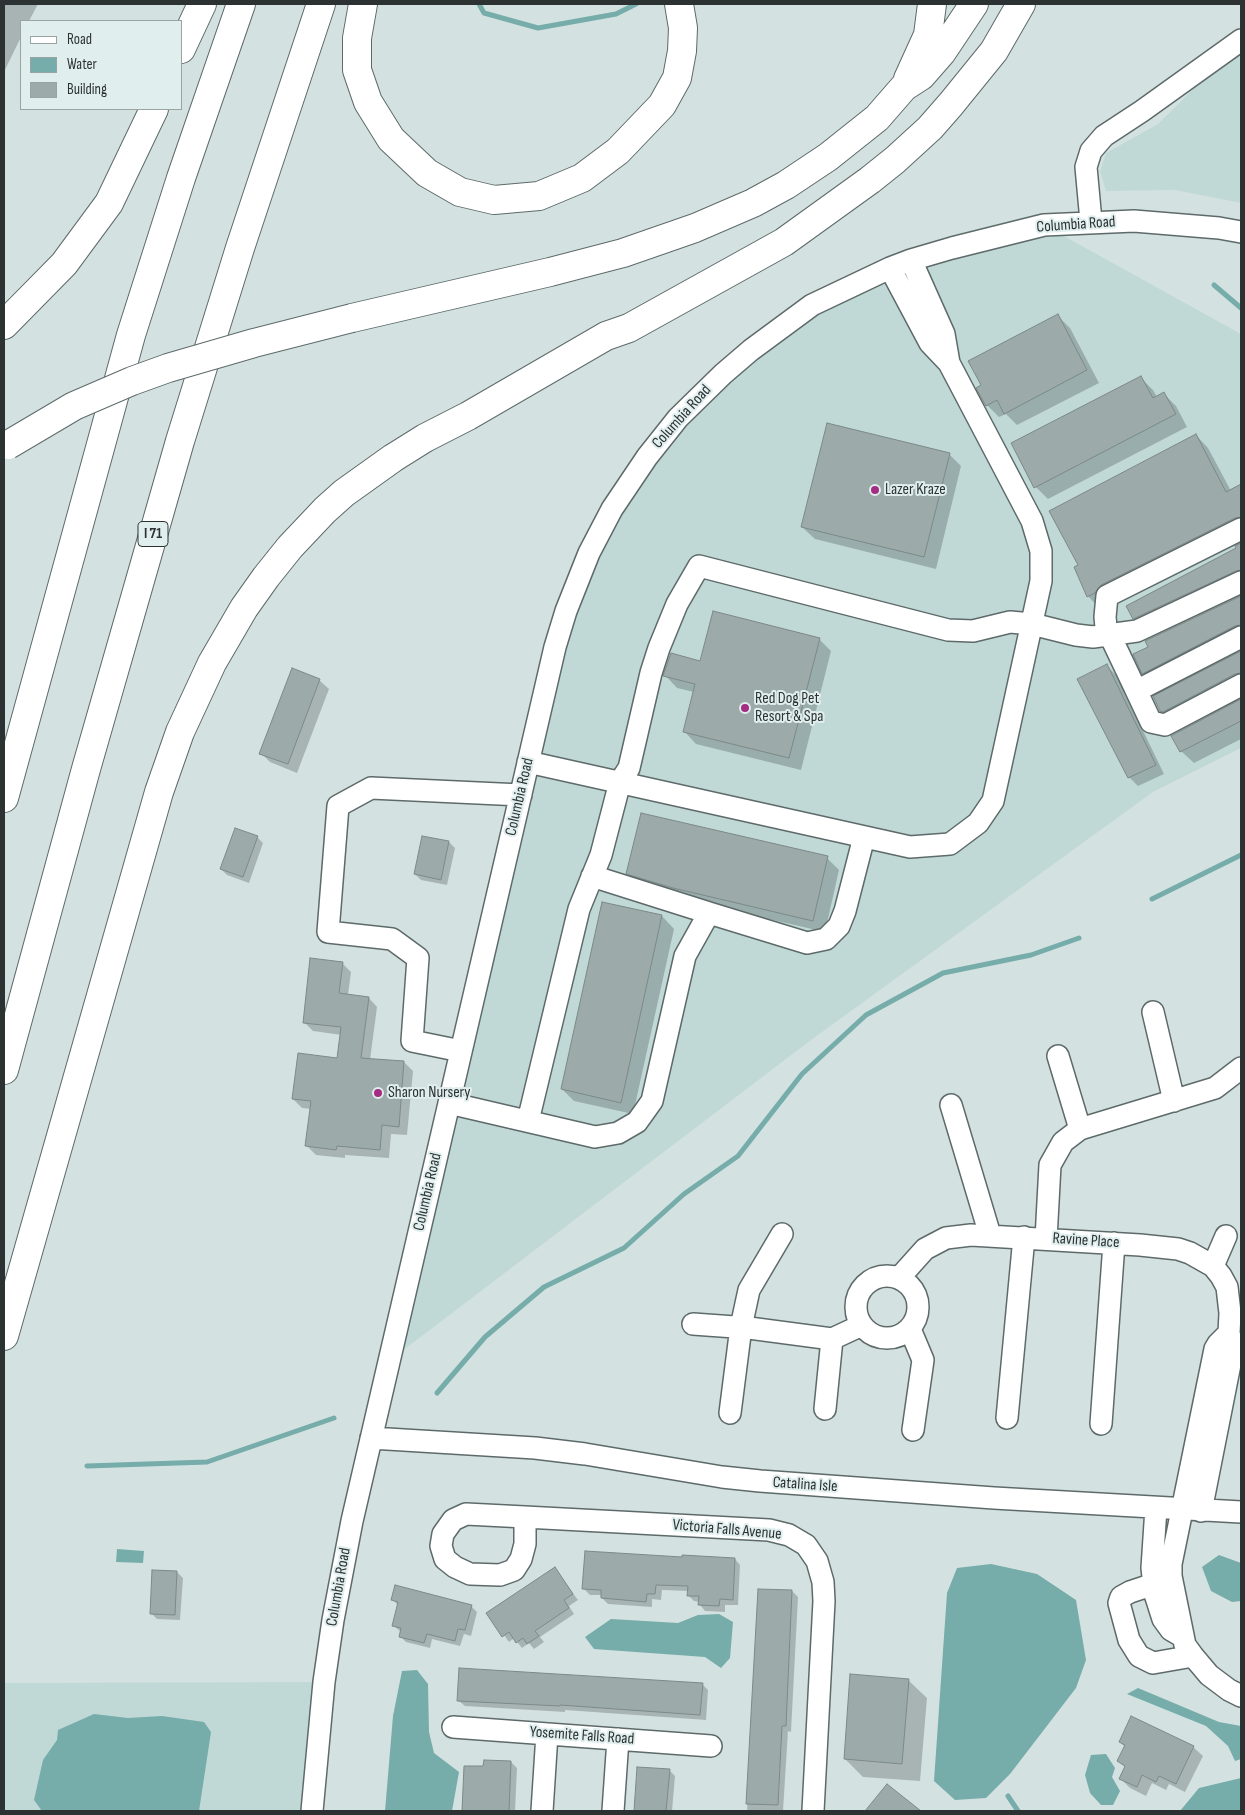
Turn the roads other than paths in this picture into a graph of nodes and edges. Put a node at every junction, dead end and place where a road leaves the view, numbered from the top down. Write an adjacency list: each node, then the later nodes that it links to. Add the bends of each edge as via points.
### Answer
1 (202, 4): 10 (highway)
2 (241, 4): 30 (highway, via 131,335)
3 (321, 4): 38 (highway, I 71, via 180,441)
4 (363, 4): 5 (highway, via 356,38 357,70 368,102 391,138 427,173 460,192 494,200 539,196 582,178 618,151 662,105 677,78 682,51)
5 (680, 4)
6 (932, 4): 11 (highway, via 928,35)
7 (974, 4): 11 (highway, via 922,76)
8 (1022, 4): 56 (highway, via 994,51 951,104 930,128 870,180 784,242 629,328 606,336 393,458 325,510 266,577 208,670 180,732 159,792)
9 (1241, 40): 13 (street, via 1104,136 1091,152 1086,167)
10 (182, 47)
11 (904, 87): 19 (highway, bridge, via 877,118 828,157 753,203 695,228 623,253 352,318 168,368 74,406)
12 (154, 110): 17 (highway, via 109,203 64,264)
13 (1091, 221): 14 (street, Columbia Road, via 1179,224); 15 (street, Columbia Road, via 1044,224)
14 (1241, 232)
15 (911, 260): 16 (street, Columbia Road); 18 (street, via 944,334)
16 (890, 268): 18 (street, via 930,343); 27 (street, Columbia Road, via 812,305 752,350 678,418 647,457 612,509 589,553 566,611)
17 (4, 325)
18 (948, 363): 22 (street, via 1032,521 1041,551 1041,581)
19 (6, 446)
20 (1241, 530): 23 (street, via 1107,596 1104,617)
21 (1241, 582): 23 (street, via 1137,631)
22 (1032, 624): 23 (street, via 1076,635); 28 (street, via 1010,622 973,630 948,630 699,566 677,604 658,648 629,768); 31 (street, via 993,801 978,823 950,844 910,847)
23 (1111, 634): 26 (street)
24 (1241, 637): 26 (street, via 1142,688)
25 (1241, 686): 26 (street, via 1165,725 1151,722)
26 (1135, 688)
27 (528, 762): 28 (street); 29 (street, Columbia Road)
28 (620, 782): 31 (street); 32 (street, via 601,855)
29 (521, 795): 35 (street, Columbia Road); 35 (street, via 371,788 338,806 328,932 392,939 418,958 412,1041)
30 (4, 798)
31 (864, 837): 33 (street, via 842,918 826,939 807,943)
32 (592, 876): 33 (street); 42 (street, via 579,909)
33 (709, 913): 42 (street, via 685,956 652,1101 637,1122 618,1133 596,1136)
34 (1153, 1012): 39 (street)
35 (461, 1051): 40 (street, Columbia Road)
36 (1058, 1056): 43 (street)
37 (1241, 1068): 39 (street, via 1215,1088)
38 (4, 1070)
39 (1174, 1101): 43 (street)
40 (449, 1103): 42 (street); 63 (street, Columbia Road)
41 (951, 1105): 45 (street)
42 (528, 1121)
43 (1080, 1129): 48 (street, via 1063,1142 1050,1165)
44 (782, 1234): 54 (street, via 749,1290)
45 (990, 1235): 47 (street, Ravine Place); 51 (street, Ravine Place, via 946,1238 925,1250)
46 (1226, 1236): 50 (street)
47 (1024, 1237): 48 (street, Ravine Place); 60 (street)
48 (1046, 1238): 49 (street, Ravine Place)
49 (1114, 1243): 50 (street, Ravine Place, via 1178,1249); 61 (street)
50 (1212, 1266): 65 (street, Ravine Place, via 1227,1287 1229,1333 1215,1349)
51 (899, 1278): 53 (street, via 882,1276 863,1287 856,1307); 55 (street, via 914,1291 918,1301 915,1321)
52 (693, 1324): 54 (street)
53 (862, 1325): 55 (street, via 874,1335 884,1338 895,1338); 57 (street)
54 (741, 1327): 57 (street); 59 (street)
55 (910, 1329): 62 (street, via 923,1360)
56 (4, 1336)
57 (832, 1339): 58 (street)
58 (826, 1409)
59 (730, 1413)
60 (1007, 1418)
61 (1101, 1424)
62 (913, 1430)
63 (371, 1438): 64 (street, Catalina Isle, via 535,1448 760,1481); 76 (street, Columbia Road, via 332,1620)
64 (1156, 1508): 65 (street, Catalina Isle); 68 (street)
65 (1191, 1510): 66 (street, Catalina Isle); 69 (street, Ravine Place, via 1171,1564 1172,1589)
66 (1241, 1512)
67 (525, 1517): 79 (street, Victoria Falls Avenue, via 769,1530 789,1535 806,1545 817,1560 824,1601)
68 (1154, 1584): 69 (street, via 1164,1619 1171,1630); 70 (street, via 1121,1597 1119,1603 1129,1640 1140,1656 1152,1663)
69 (1183, 1637): 70 (street)
70 (1193, 1656): 71 (street, via 1210,1675)
71 (1241, 1696)
72 (453, 1727): 73 (street, Yosemite Falls Road)
73 (547, 1734): 74 (street, Yosemite Falls Road); 77 (street)
74 (618, 1739): 75 (street, Yosemite Falls Road); 78 (street)
75 (711, 1746)
76 (312, 1811)
77 (542, 1811)
78 (613, 1811)
79 (812, 1811)

